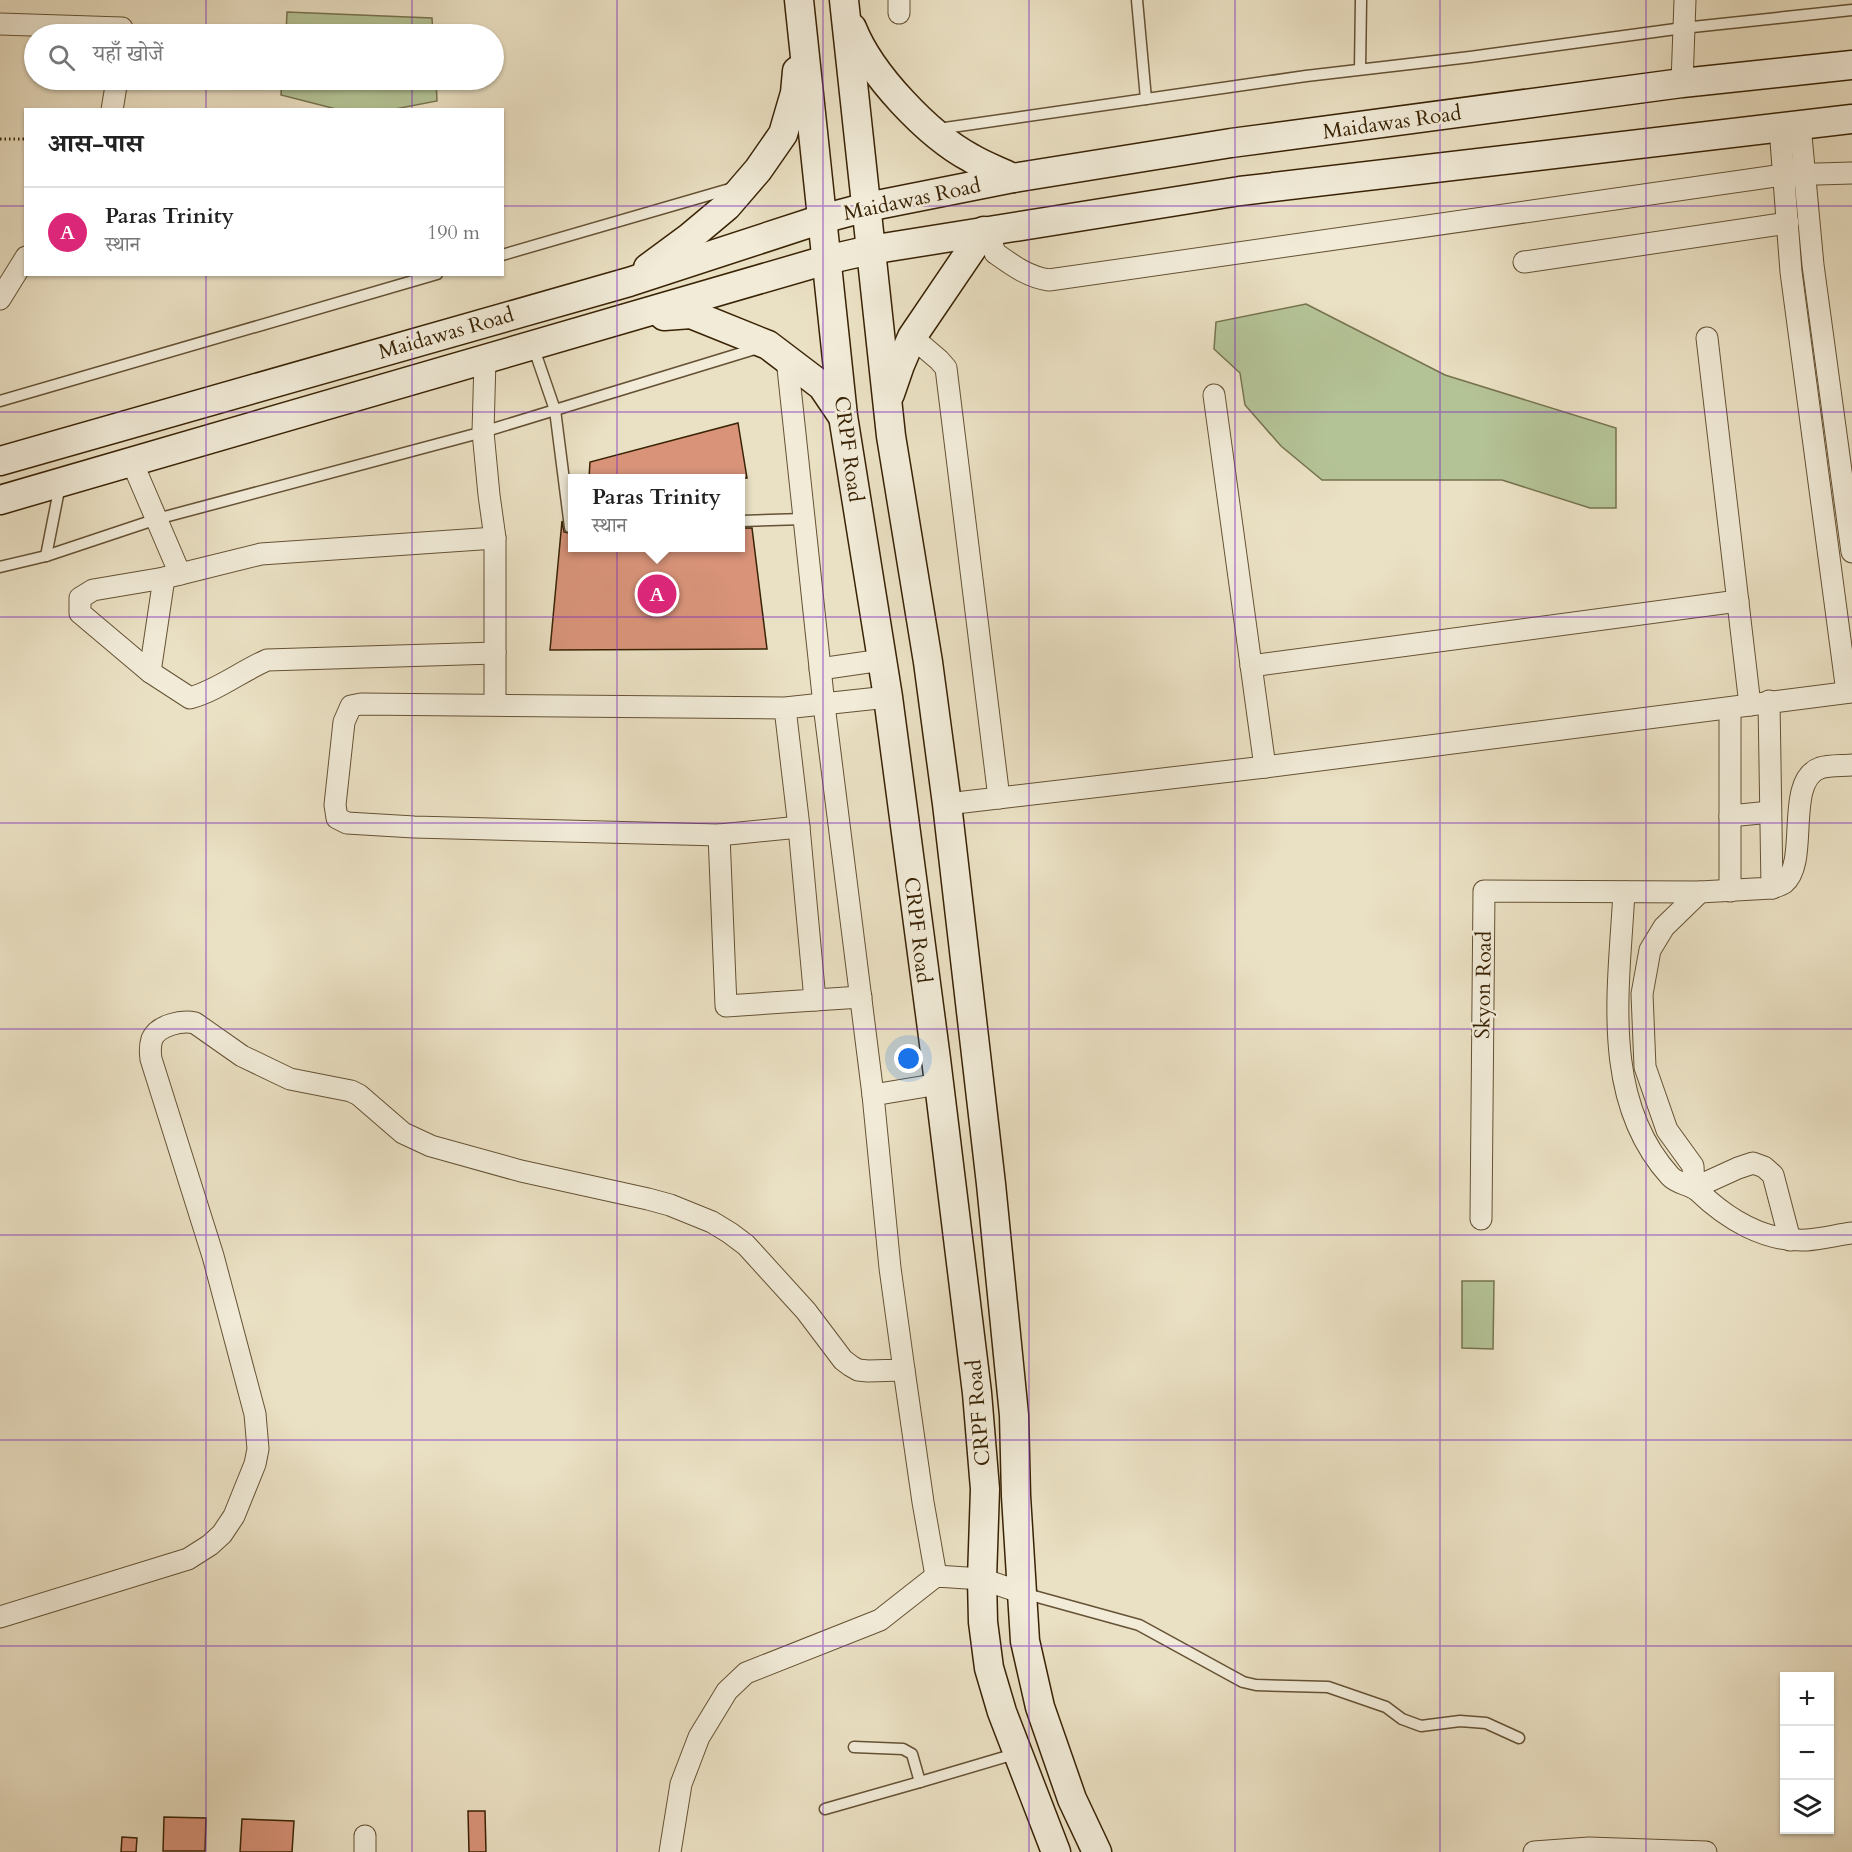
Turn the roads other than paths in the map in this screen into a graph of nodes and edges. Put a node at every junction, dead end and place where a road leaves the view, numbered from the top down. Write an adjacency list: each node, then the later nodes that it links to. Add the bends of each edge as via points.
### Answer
1 (1137, 0): 14 (lane)
2 (1361, 0): 11 (lane)
3 (1685, 0): 9 (street)
4 (845, 6): 18 (street, via 857,41 911,112); 24 (street)
5 (800, 9): 23 (street, via 795,93 783,134); 25 (street, CRPF Road)
6 (1852, 10): 9 (lane)
7 (0, 24): 8 (street)
8 (24, 25)
9 (1683, 28): 11 (lane); 12 (street)
10 (1852, 65): 12 (street, Maidawas Road)
11 (1360, 69): 14 (lane)
12 (1682, 83): 22 (street, Maidawas Road, via 1231,143)
13 (115, 90): 15 (street)
14 (1146, 99): 18 (lane)
15 (112, 108)
16 (1852, 119): 17 (street, Maidawas Road)
17 (1790, 126): 20 (street); 21 (street); 27 (street, Maidawas Road, via 1240,191)
18 (932, 129): 22 (street, via 970,158)
19 (1852, 173): 20 (street)
20 (1804, 174): 21 (street); 33 (street)
21 (1783, 175): 26 (street); 27 (street, via 1049,280 1037,279 995,253)
22 (1013, 178): 24 (street, Maidawas Road)
23 (745, 184): 29 (lane); 36 (street, via 705,225)
24 (867, 207): 25 (street, Maidawas Road); 28 (street)
25 (822, 219): 31 (street, CRPF Road); 36 (street, Maidawas Road)
26 (1788, 223): 32 (street); 34 (street)
27 (986, 230): 28 (street, Maidawas Road); 39 (street)
28 (870, 250): 31 (street, Maidawas Road); 46 (street)
29 (504, 254)
30 (24, 260): 37 (street)
31 (826, 260): 38 (street, Maidawas Road); 48 (street, CRPF Road)
32 (1524, 262)
33 (1813, 266): 34 (street); 59 (street)
34 (1791, 272): 69 (street)
35 (430, 276): 45 (lane)
36 (629, 282): 50 (street, Maidawas Road)
37 (0, 299)
38 (634, 317): 41 (street, Maidawas Road); 42 (street, via 691,314)
39 (912, 338): 46 (street); 77 (street, via 946,368)
40 (1707, 338): 63 (street)
41 (533, 346): 43 (street, Maidawas Road); 47 (lane)
42 (777, 352): 47 (lane); 48 (street, via 822,386); 56 (street)
43 (486, 360): 49 (street); 51 (street, Maidawas Road)
44 (1214, 395): 66 (street)
45 (0, 401)
46 (888, 403): 78 (street)
47 (555, 410): 49 (lane); 54 (lane)
48 (843, 416): 65 (street, CRPF Road)
49 (483, 432): 55 (lane); 58 (street)
50 (0, 461)
51 (132, 462): 52 (street, Maidawas Road); 55 (street)
52 (60, 483): 53 (street, Maidawas Road); 60 (lane)
53 (0, 500)
54 (568, 511)
55 (157, 519): 60 (lane); 62 (street)
56 (804, 519): 57 (lane); 67 (street)
57 (745, 521)
58 (495, 538): 62 (street, via 261,554); 64 (street)
59 (1852, 552)
60 (46, 555): 61 (lane)
61 (0, 567)
62 (172, 576): 68 (street); 68 (street, via 93,590 80,598 80,613)
63 (1738, 601): 66 (street); 73 (street)
64 (495, 653): 68 (street, via 267,660 210,692 190,698); 71 (street)
65 (882, 660): 67 (street); 70 (street, CRPF Road)
66 (1251, 666): 76 (street)
67 (820, 669): 72 (street)
68 (150, 672)
69 (1850, 692): 73 (street)
70 (888, 697): 72 (street); 80 (street, CRPF Road)
71 (495, 704): 74 (street); 83 (street, via 351,706 344,722 335,805 338,818 346,823 414,827)
72 (824, 705): 74 (street); 88 (street)
73 (1750, 705): 76 (street); 79 (street); 81 (street)
74 (785, 708): 82 (street)
75 (1852, 765): 84 (street, via 1819,768 1807,776 1801,794 1793,870 1784,883)
76 (1265, 767): 77 (street)
77 (999, 798): 78 (street)
78 (947, 807): 80 (street); 99 (street, via 1004,1303)
79 (1770, 812): 81 (street); 84 (street)
80 (903, 814): 90 (street, CRPF Road)
81 (1730, 816): 85 (street)
82 (799, 827): 83 (street); 89 (street)
83 (719, 835): 89 (street, via 726,1006)
84 (1772, 888): 85 (street, Skyon Road)
85 (1730, 891): 87 (street, Skyon Road)
86 (1624, 892): 87 (street, Skyon Road); 92 (street, via 1618,1025 1627,1100 1650,1147 1672,1179); 93 (street, Skyon Road, via 1484,891)
87 (1700, 892): 92 (street, via 1664,927 1650,950 1642,994 1645,1067 1668,1130 1693,1166)
88 (861, 997): 89 (street); 91 (street)
89 (815, 1000)
90 (939, 1084): 91 (street); 98 (street, CRPF Road, via 977,1393 985,1489)
91 (873, 1095): 96 (street)
92 (1694, 1188): 95 (street, via 1746,1226); 95 (street, via 1737,1168 1754,1163 1764,1167 1773,1175)
93 (1481, 1219)
94 (1852, 1233): 95 (street)
95 (1790, 1240)
96 (904, 1370): 97 (street); 100 (street, via 858,1370 843,1360 806,1311 746,1245 712,1222 648,1199 430,1146 403,1132 351,1091 290,1078 242,1056 195,1023 180,1022 152,1039 151,1059 213,1257 255,1414 255,1464 234,1516 222,1534 188,1559)
97 (936, 1576): 98 (street); 106 (street, via 880,1620 746,1673 727,1691 699,1737 681,1784)
98 (982, 1580): 99 (street); 103 (street, CRPF Road, via 982,1622 989,1668)
99 (1023, 1593): 101 (lane, via 1139,1625 1244,1682 1328,1687 1386,1707 1421,1726 1460,1721 1486,1723); 108 (street, via 1025,1641 1040,1707 1072,1799)
100 (0, 1617)
101 (1520, 1738)
102 (854, 1747): 104 (lane, via 903,1749 912,1754)
103 (1018, 1753): 104 (lane); 107 (street, CRPF Road)
104 (920, 1782): 105 (lane)
105 (825, 1809)
106 (670, 1852)
107 (1056, 1852)
108 (1096, 1852)
109 (1534, 1852): 110 (street, via 1589,1848)
110 (1707, 1852)

